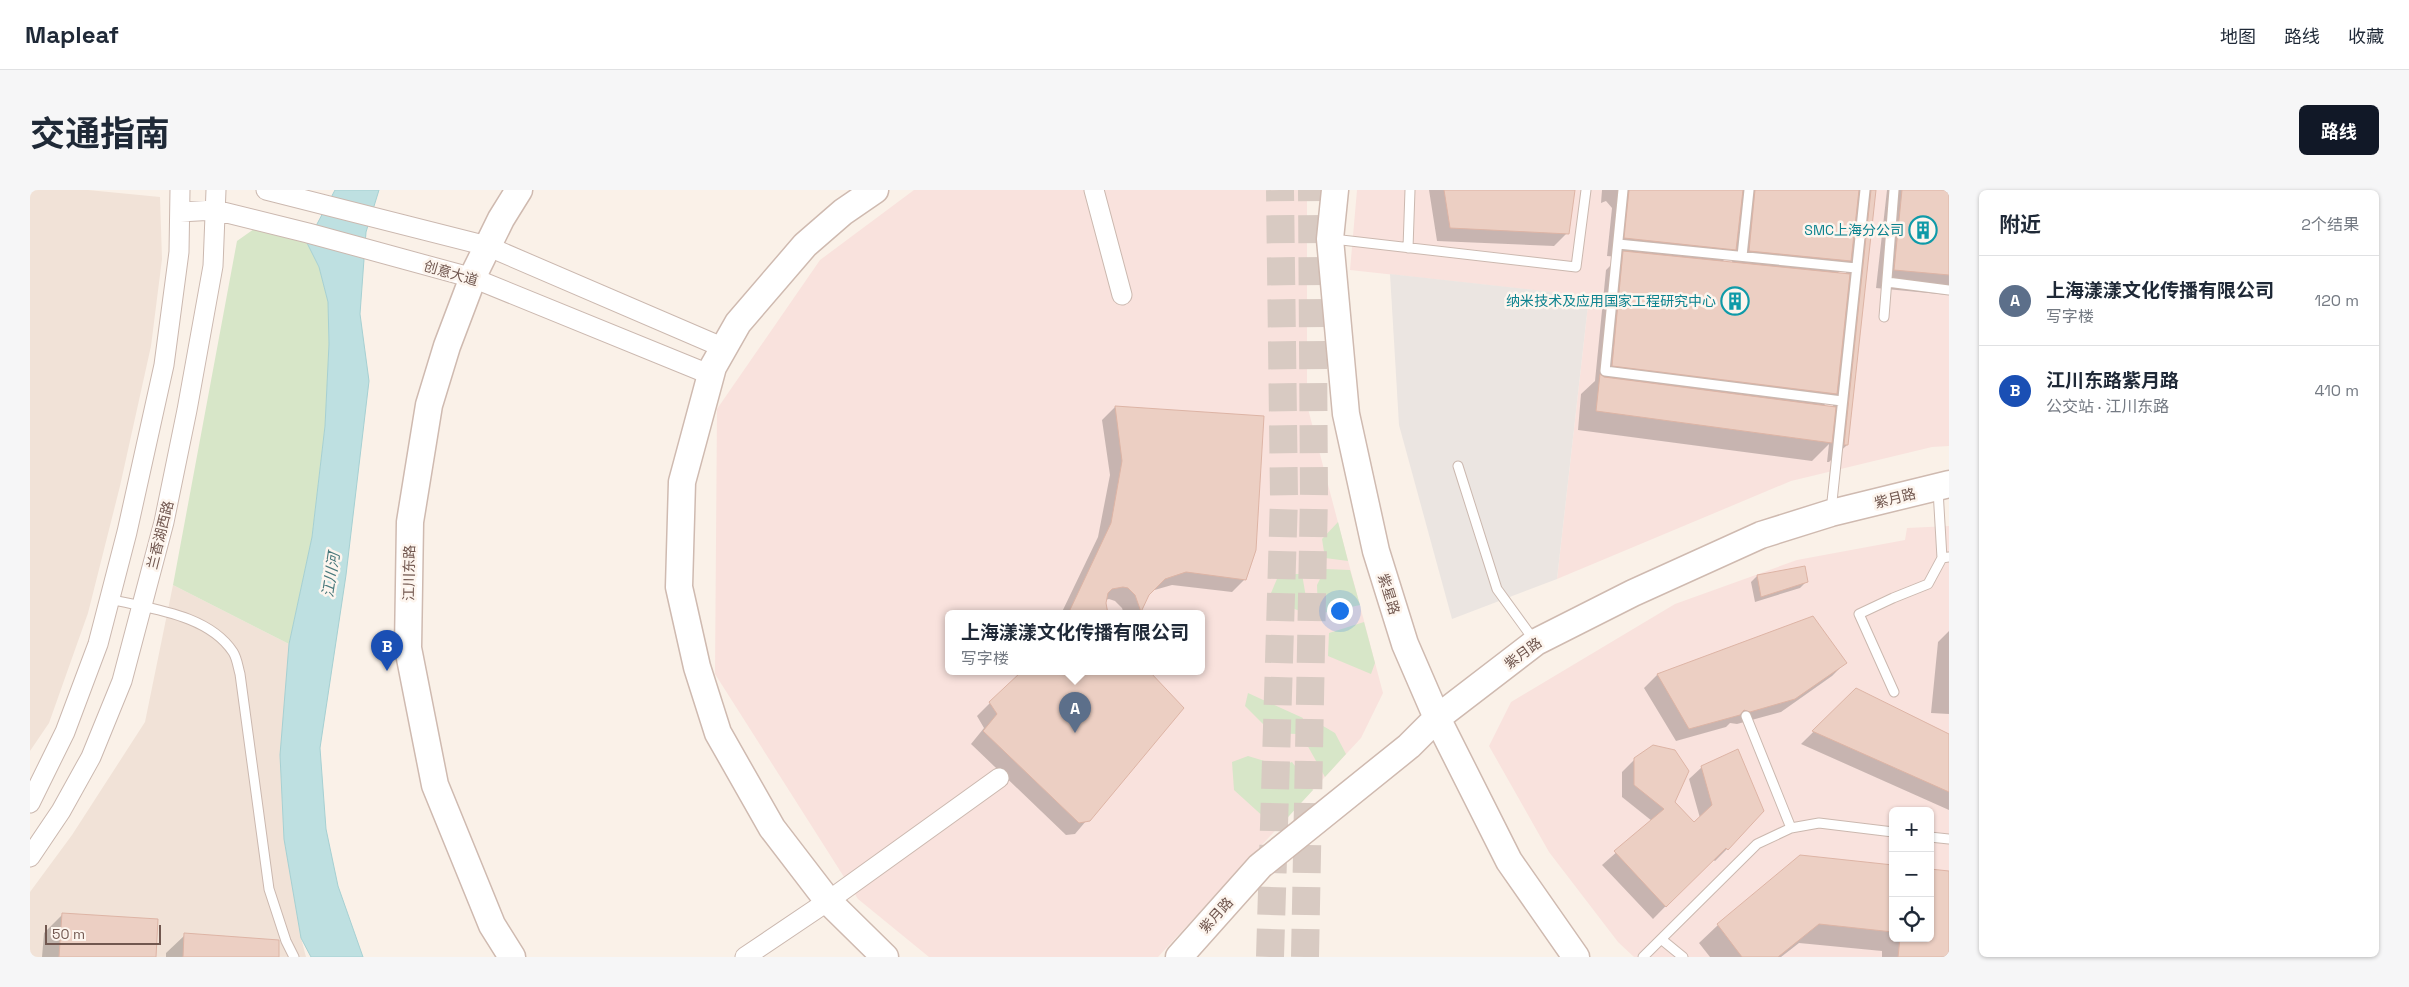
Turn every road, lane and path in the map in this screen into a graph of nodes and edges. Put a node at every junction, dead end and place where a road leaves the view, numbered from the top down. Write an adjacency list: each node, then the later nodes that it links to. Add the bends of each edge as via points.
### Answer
1 (180, 190): 15 (street)
2 (216, 190): 14 (street, 兰香湖西路)
3 (266, 190): 18 (street)
4 (518, 190): 18 (street, 江川东路)
5 (876, 190): 27 (street, via 843,212 805,246 738,323)
6 (1094, 190): 25 (street)
7 (1334, 190): 16 (street, 紫星路)
8 (1410, 190): 19 (lane)
9 (1586, 190): 19 (lane, via 1576,267)
10 (1623, 190): 17 (lane)
11 (1749, 190): 20 (lane)
12 (1865, 190): 21 (lane)
13 (1894, 190): 23 (lane)
14 (215, 210): 15 (street, 创意大道); 22 (street, 创意大道); 35 (street, 兰香湖西路, via 213,266 187,410 164,522)
15 (180, 212): 34 (street, via 179,252 164,365)
16 (1330, 239): 19 (lane); 39 (street, 紫星路, via 1346,414 1376,551 1405,644)
17 (1618, 244): 20 (lane); 29 (lane, via 1605,371)
18 (487, 246): 22 (street, 江川东路); 27 (street)
19 (1408, 248)
20 (1742, 256): 21 (lane)
21 (1856, 268): 29 (lane)
22 (473, 278): 28 (street, 创意大道); 50 (street, 江川东路, via 429,405 410,522 408,648 435,785 492,925)
23 (1887, 282): 24 (lane); 26 (lane)
24 (1949, 290)
25 (1122, 295)
26 (1884, 317)
27 (724, 348): 28 (street)
28 (712, 375): 47 (street, via 682,482 678,587 718,734 772,828)
29 (1842, 401): 32 (lane)
30 (1458, 466): 36 (lane, via 1497,589)
31 (1943, 486): 32 (street, 紫月路); 33 (lane)
32 (1831, 513): 36 (street, 紫月路, via 1761,535 1632,593)
33 (1946, 558): 37 (lane, via 1928,584 1858,614)
34 (110, 599): 35 (lane); 41 (street, via 98,644 65,732)
35 (142, 607): 46 (street, 兰香湖西路, via 122,680 90,757 61,811); 49 (lane, via 192,620 218,635 234,653 240,674 269,889)
36 (1536, 642): 39 (street, 紫月路)
37 (1894, 692)
38 (1746, 716): 42 (lane)
39 (1437, 718): 53 (street, 紫月路, via 1409,746 1260,866); 54 (street, 紫星路, via 1509,861)
40 (999, 778): 47 (street)
41 (30, 803)
42 (1791, 828): 43 (lane, via 1820,823); 48 (lane, via 1758,844)
43 (1889, 832)
44 (1934, 837): 45 (lane)
45 (1949, 839)
46 (30, 857)
47 (828, 901): 51 (street); 52 (street)
48 (1661, 939): 55 (lane); 56 (lane)
49 (294, 957)
50 (512, 957)
51 (745, 957)
52 (884, 957)
53 (1179, 957)
54 (1576, 957)
55 (1643, 957)
56 (1683, 957)

